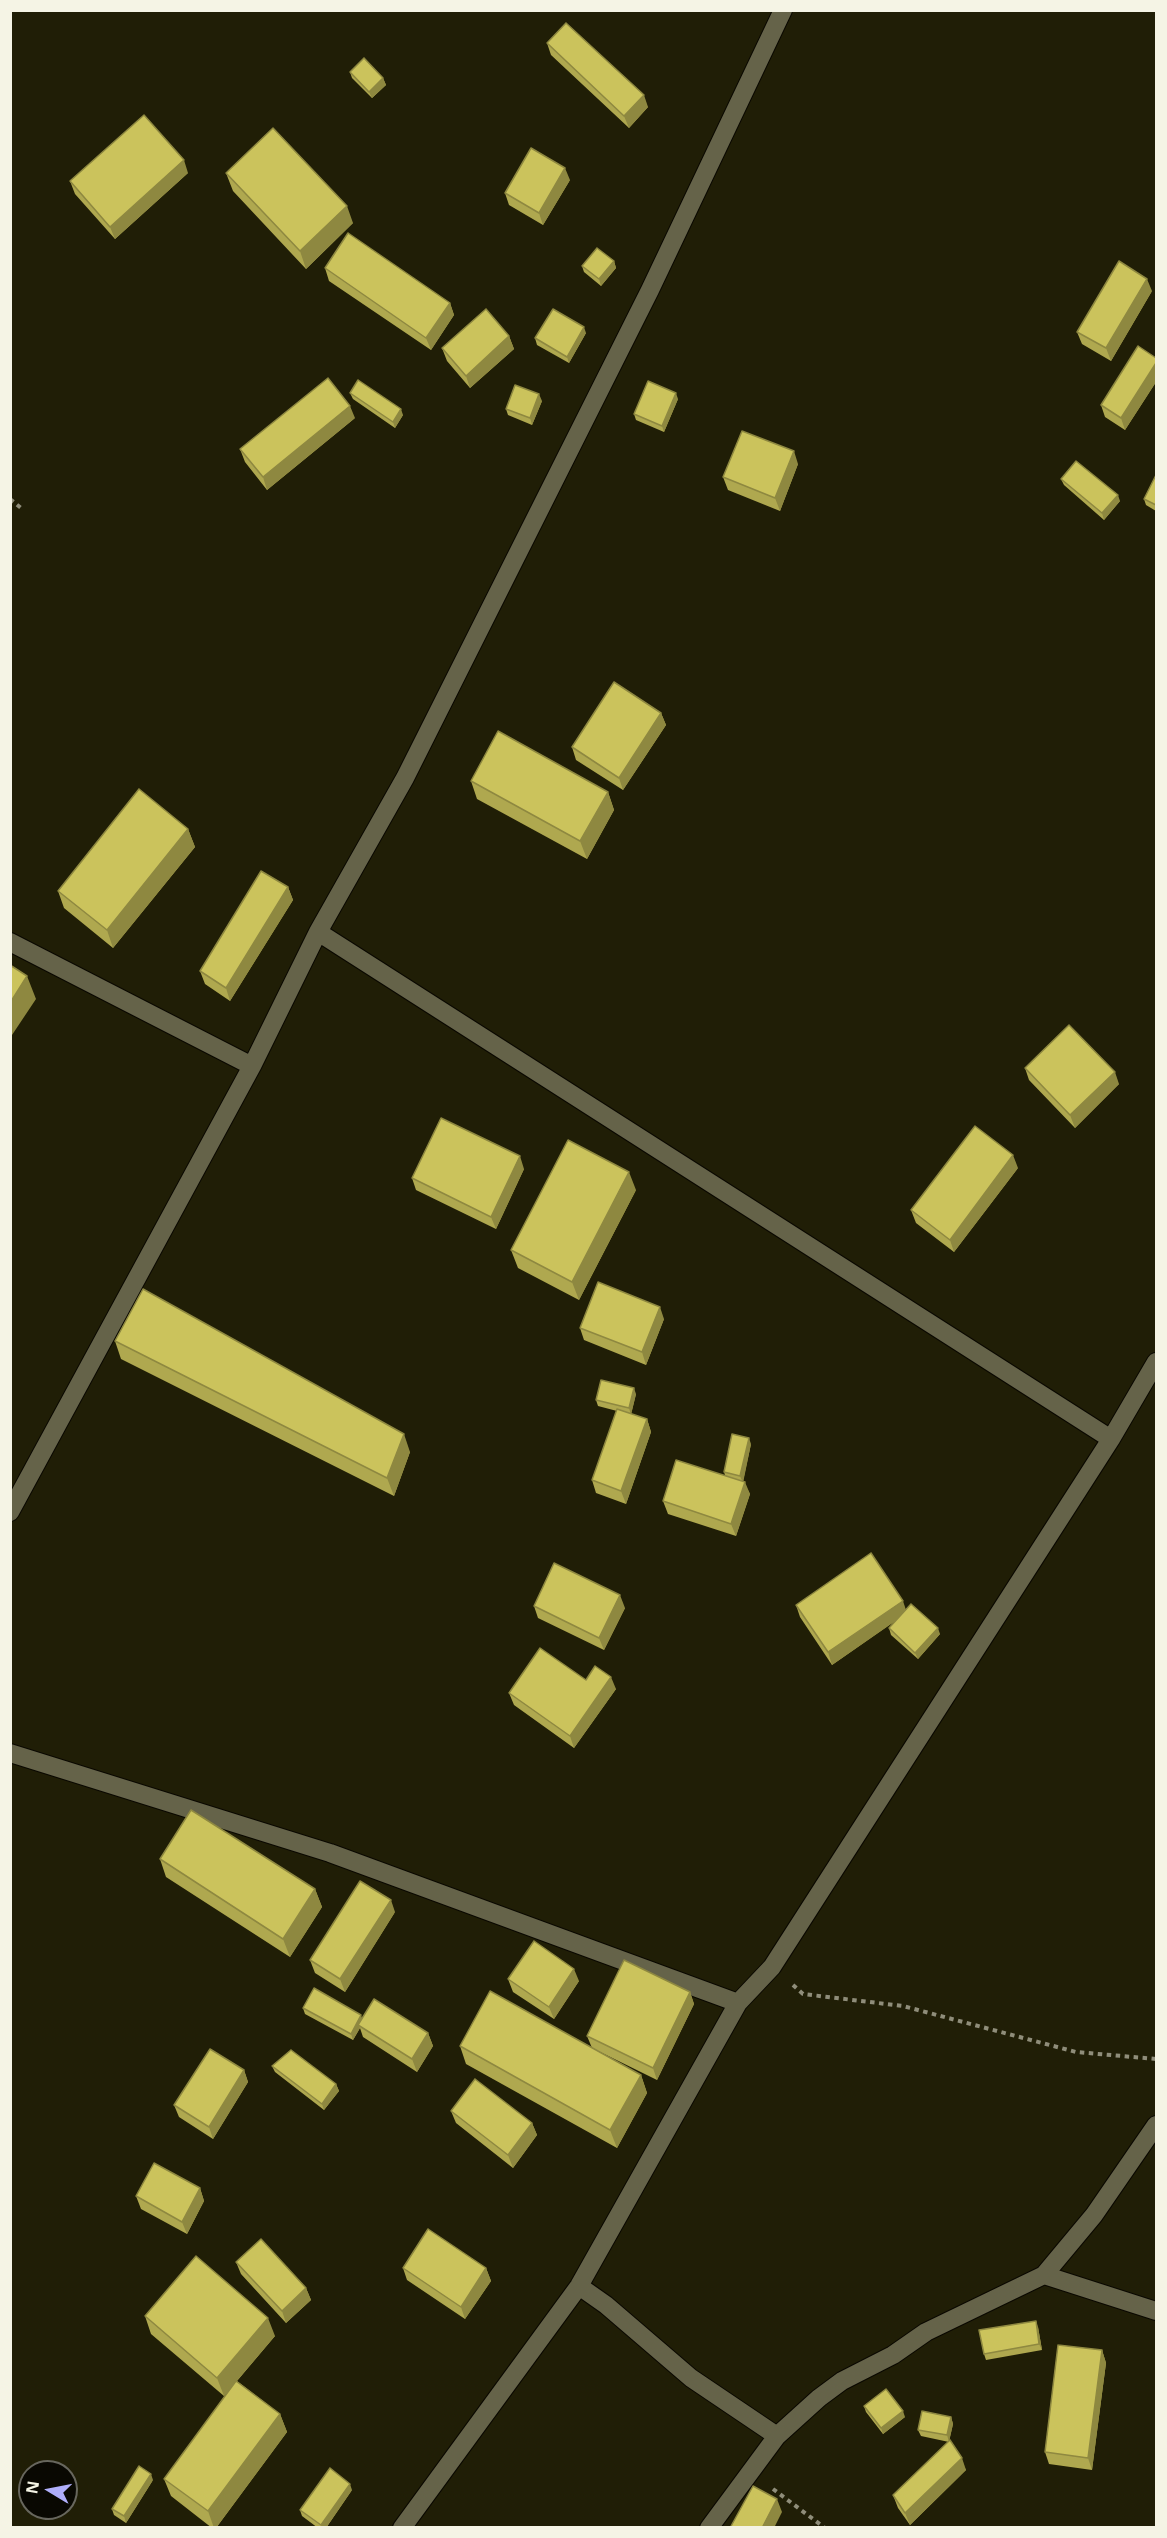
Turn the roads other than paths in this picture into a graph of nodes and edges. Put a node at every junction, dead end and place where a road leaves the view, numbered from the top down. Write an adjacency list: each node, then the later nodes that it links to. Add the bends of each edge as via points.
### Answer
1 (783, 10): 2 (street, via 650,290 405,778)
2 (318, 932): 4 (street); 6 (street)
3 (10, 942): 4 (street)
4 (252, 1066): 7 (street)
5 (1156, 1362): 6 (street)
6 (1111, 1439): 9 (street, via 771,1967)
7 (10, 1512)
8 (10, 1753): 9 (street, via 330,1853)
9 (738, 2003): 12 (street)
10 (1156, 2125): 11 (street, via 1094,2216)
11 (1044, 2275): 13 (street); 14 (street, via 926,2332 893,2355 842,2381)
12 (579, 2286): 14 (street, via 691,2378); 15 (street)
13 (1156, 2311)
14 (777, 2436): 16 (street)
15 (402, 2528)
16 (709, 2528)

